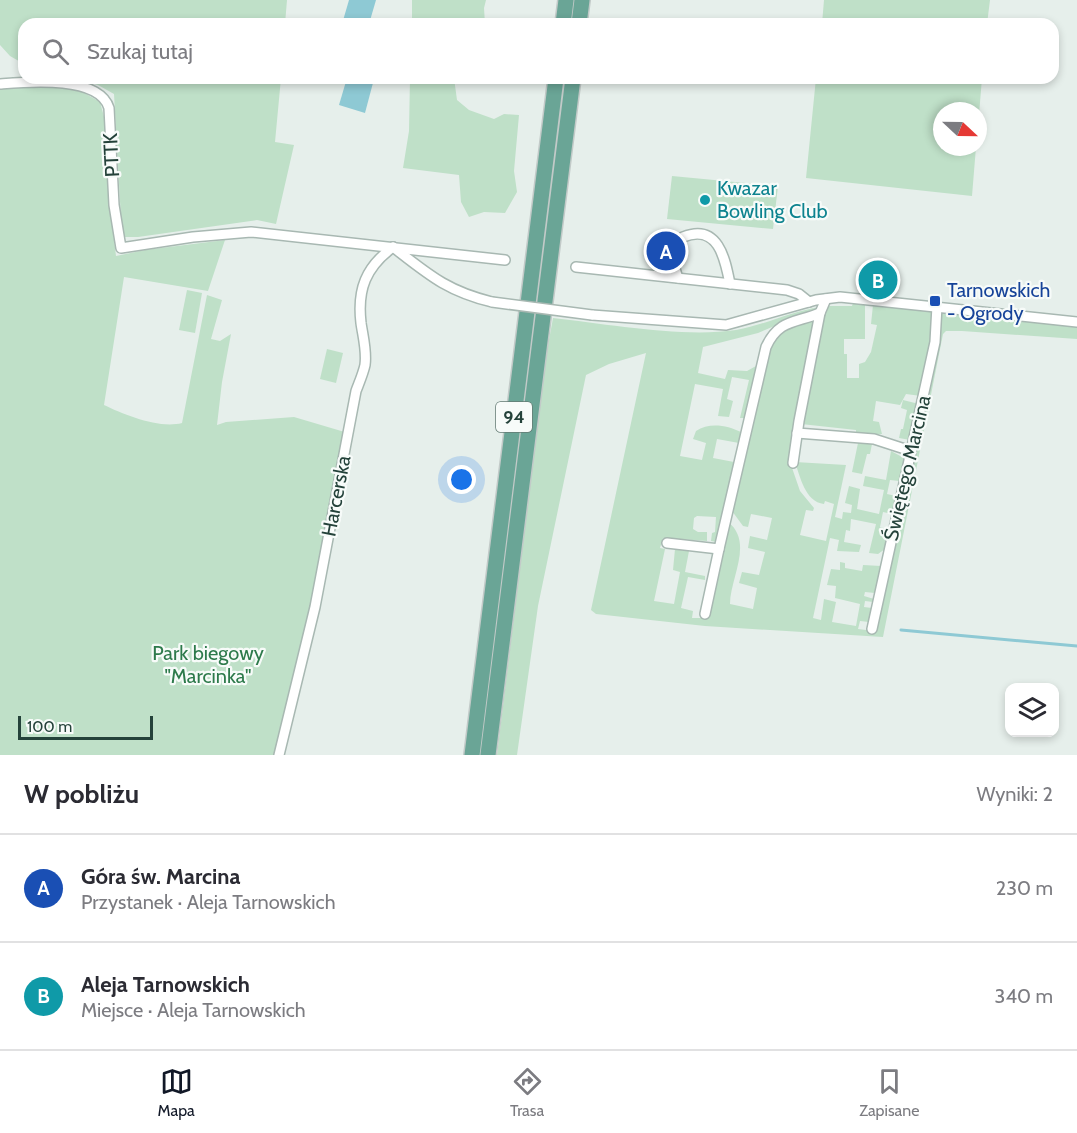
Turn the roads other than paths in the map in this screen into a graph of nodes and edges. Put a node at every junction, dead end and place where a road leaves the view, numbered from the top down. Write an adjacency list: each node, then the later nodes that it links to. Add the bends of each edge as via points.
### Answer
1 (566, 0): 3 (main road)
2 (582, 0): 4 (main road)
3 (564, 18)
4 (580, 18)
5 (18, 83): 6 (street, PTTK)
6 (0, 84)
7 (76, 84): 10 (street, PTTK, via 99,95 109,108 114,205 121,248 251,232)
8 (555, 84): 28 (main road, 94)
9 (572, 84): 29 (main road, 94)
10 (393, 247): 11 (street); 16 (street, bridge, via 446,287 492,303 726,325); 27 (street, Harcerska, via 366,276 360,296 365,366 356,391 315,607)
11 (505, 260)
12 (576, 267): 13 (street)
13 (678, 278): 14 (street); 14 (street, via 673,265 674,250 683,237 696,234 716,242)
14 (730, 284): 16 (street, via 787,290)
15 (826, 299): 16 (street); 17 (street); 18 (street)
16 (809, 302)
17 (937, 306): 19 (street); 21 (street, Świętego Marcina, via 935,342)
18 (820, 313): 20 (street); 24 (street, via 784,324 769,341)
19 (1077, 322)
20 (797, 433): 21 (street, via 874,440); 22 (street)
21 (911, 451): 26 (street, Świętego Marcina)
22 (793, 463)
23 (667, 543): 24 (street)
24 (719, 549): 25 (street)
25 (705, 615)
26 (872, 629)
27 (279, 755)
28 (472, 755)
29 (488, 755)

